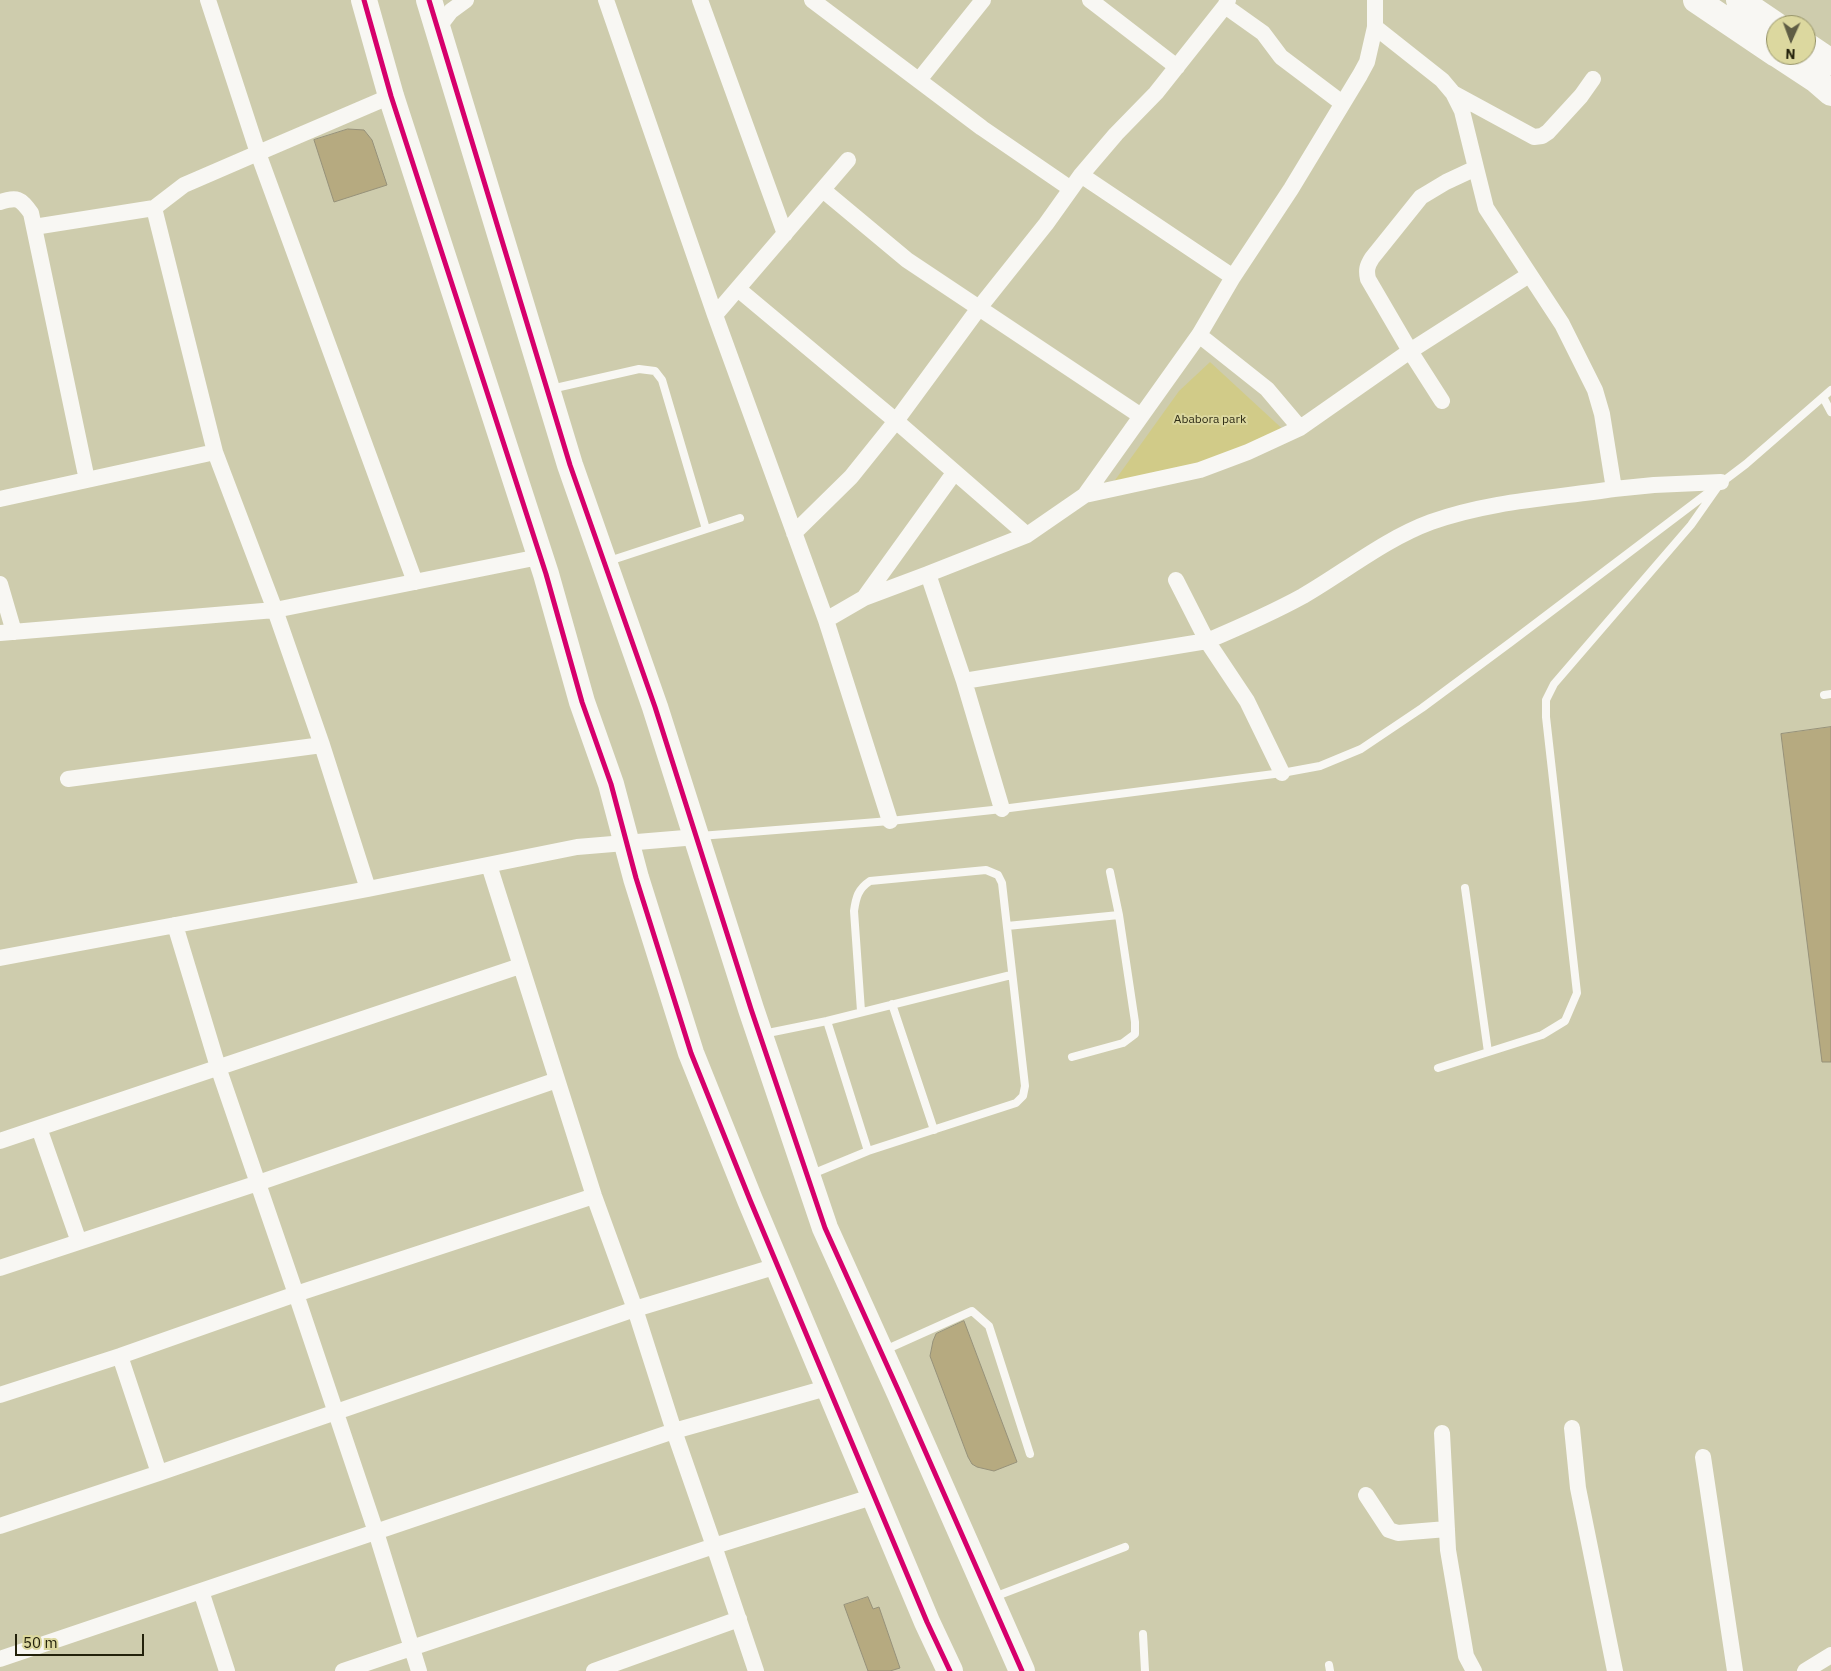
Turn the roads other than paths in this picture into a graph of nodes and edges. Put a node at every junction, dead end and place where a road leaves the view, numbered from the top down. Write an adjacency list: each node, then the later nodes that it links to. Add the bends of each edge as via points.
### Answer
1 (208, 0): 28 (street)
2 (364, 0): 26 (main road)
3 (429, 0): 16 (main road)
4 (466, 0): 16 (street, via 451,11)
5 (606, 0): 42 (street)
6 (700, 0): 37 (street)
7 (812, 0): 23 (street)
8 (983, 0): 23 (street)
9 (1090, 0): 21 (street)
10 (1375, 0): 15 (street)
11 (1696, 0): 17 (main road)
12 (1739, 0): 14 (main road)
13 (1226, 3): 21 (street); 27 (street, via 1263,32 1281,57)
14 (1766, 18)
15 (1375, 27): 24 (street); 27 (street, via 1367,62)
16 (438, 28): 45 (main road)
17 (1766, 47)
18 (1816, 52): 19 (main road)
19 (1831, 62)
20 (1794, 65): 25 (main road)
21 (1177, 67): 31 (street)
22 (1593, 79): 24 (street, via 1548,132 1534,137)
23 (919, 80): 32 (street)
24 (1454, 93): 30 (street, via 1462,111)
25 (1831, 93)
26 (391, 96): 28 (street); 64 (main road)
27 (1342, 103): 39 (street)
28 (258, 153): 35 (street, via 184,185); 68 (street)
29 (848, 160): 33 (street)
30 (1476, 168): 38 (street, via 1486,208); 44 (street, via 1421,197 1368,265 1368,278)
31 (1081, 175): 32 (street); 39 (street)
32 (1071, 189): 41 (street)
33 (823, 190): 37 (street); 41 (street, via 908,260)
34 (0, 202): 36 (street, via 13,198 22,201 31,213)
35 (154, 208): 36 (street); 53 (street)
36 (34, 227): 55 (street)
37 (785, 234): 40 (street)
38 (1529, 275): 44 (street); 57 (street, via 1562,324 1595,390)
39 (1233, 277): 43 (street)
40 (738, 289): 42 (street); 51 (street)
41 (979, 308): 50 (street); 51 (street)
42 (715, 315): 62 (street)
43 (1199, 335): 50 (street); 52 (street, via 1267,389)
44 (1410, 351): 48 (street); 52 (street)
45 (547, 390): 61 (lane, via 640,369 655,371 662,380); 65 (main road)
46 (1831, 390): 47 (lane)
47 (1823, 397): 49 (lane); 56 (lane)
48 (1442, 401)
49 (1831, 412)
50 (1141, 416): 58 (street)
51 (896, 421): 54 (street); 62 (street, via 851,477)
52 (1300, 428): 58 (street, via 1200,470)
53 (215, 452): 55 (street); 71 (street)
54 (954, 473): 63 (street); 70 (street)
55 (87, 480): 59 (street)
56 (1721, 482): 57 (street); 77 (lane, via 1511,642 1361,749 1320,766); 97 (lane, via 1691,525 1554,684 1546,700 1577,994 1565,1021 1542,1034)
57 (1614, 489): 74 (street, via 1480,508 1430,522 1384,545 1303,596)
58 (1085, 495): 63 (street)
59 (0, 499)
60 (740, 518): 61 (lane)
61 (706, 529): 65 (lane)
62 (794, 534): 72 (street)
63 (1027, 535): 66 (street)
64 (539, 557): 68 (street); 82 (main road)
65 (605, 562): 81 (main road)
66 (928, 574): 70 (street); 75 (street)
67 (1176, 580): 74 (street)
68 (415, 582): 71 (street)
69 (0, 584): 73 (street)
70 (864, 598): 72 (street)
71 (275, 610): 73 (street); 76 (street)
72 (826, 620): 80 (street)
73 (7, 632)
74 (1208, 641): 75 (street); 77 (street, via 1247,701)
75 (964, 681): 79 (street)
76 (322, 745): 78 (street); 86 (street)
77 (1282, 773): 79 (lane)
78 (68, 779)
79 (1002, 809): 80 (lane)
80 (890, 821): 81 (lane)
81 (697, 837): 82 (street); 96 (main road)
82 (625, 842): 83 (street, via 577,847); 110 (main road, via 691,1053)
83 (489, 865): 86 (street); 91 (street)
84 (1110, 872): 87 (lane)
85 (1465, 888): 97 (lane)
86 (368, 889): 88 (street)
87 (1119, 915): 89 (lane); 98 (lane, via 1135,1034 1123,1043)
88 (175, 926): 90 (street); 99 (street)
89 (1007, 926): 92 (lane); 94 (lane, via 1002,883 998,875 986,870 870,881 861,887 854,911)
90 (0, 958)
91 (520, 966): 99 (street); 101 (street)
92 (1011, 974): 93 (lane); 103 (lane, via 1025,1086 1023,1096 1016,1103)
93 (892, 1004): 94 (lane); 103 (lane)
94 (861, 1011): 95 (lane)
95 (827, 1021): 96 (lane); 105 (lane)
96 (760, 1035): 106 (main road)
97 (1488, 1052): 100 (lane)
98 (1072, 1056)
99 (218, 1067): 102 (street); 107 (street)
100 (1438, 1068)
101 (557, 1080): 107 (street); 108 (street)
102 (39, 1128): 104 (street); 109 (street)
103 (934, 1130): 105 (lane)
104 (0, 1141)
105 (868, 1151): 106 (lane)
106 (808, 1176): 114 (main road, via 825,1228)
107 (258, 1183): 109 (street); 112 (street)
108 (594, 1196): 112 (street); 113 (street)
109 (80, 1242): 111 (street)
110 (777, 1266): 113 (street); 116 (main road)
111 (0, 1268)
112 (296, 1294): 115 (street); 118 (street)
113 (636, 1309): 118 (street); 120 (street)
114 (881, 1352): 122 (lane, via 972,1311 990,1326); 133 (main road)
115 (120, 1356): 117 (street); 124 (street)
116 (830, 1387): 120 (street); 126 (main road)
117 (0, 1395)
118 (335, 1413): 124 (street); 129 (street)
119 (1572, 1428): 148 (street, via 1578,1488)
120 (674, 1431): 129 (street); 130 (street)
121 (1442, 1433): 128 (street)
122 (1030, 1454)
123 (1703, 1457): 149 (street)
124 (159, 1474): 127 (street)
125 (1366, 1495): 128 (street, via 1389,1530 1398,1533)
126 (875, 1496): 130 (street); 144 (main road)
127 (0, 1526)
128 (1447, 1529): 147 (street, via 1466,1656)
129 (376, 1532): 132 (street); 136 (street)
130 (714, 1546): 134 (street); 136 (street)
131 (1125, 1547): 133 (lane)
132 (201, 1591): 138 (street); 139 (street)
133 (990, 1599): 145 (main road)
134 (739, 1619): 142 (street); 143 (street)
135 (1143, 1634): 146 (lane)
136 (413, 1648): 140 (street); 141 (street)
137 (1831, 1655): 150 (street)
138 (0, 1659)
139 (227, 1671)
140 (343, 1671)
141 (419, 1671)
142 (594, 1671)
143 (756, 1671)
144 (950, 1671)
145 (1022, 1671)
146 (1145, 1671)
147 (1474, 1671)
148 (1615, 1671)
149 (1735, 1671)
150 (1805, 1671)

